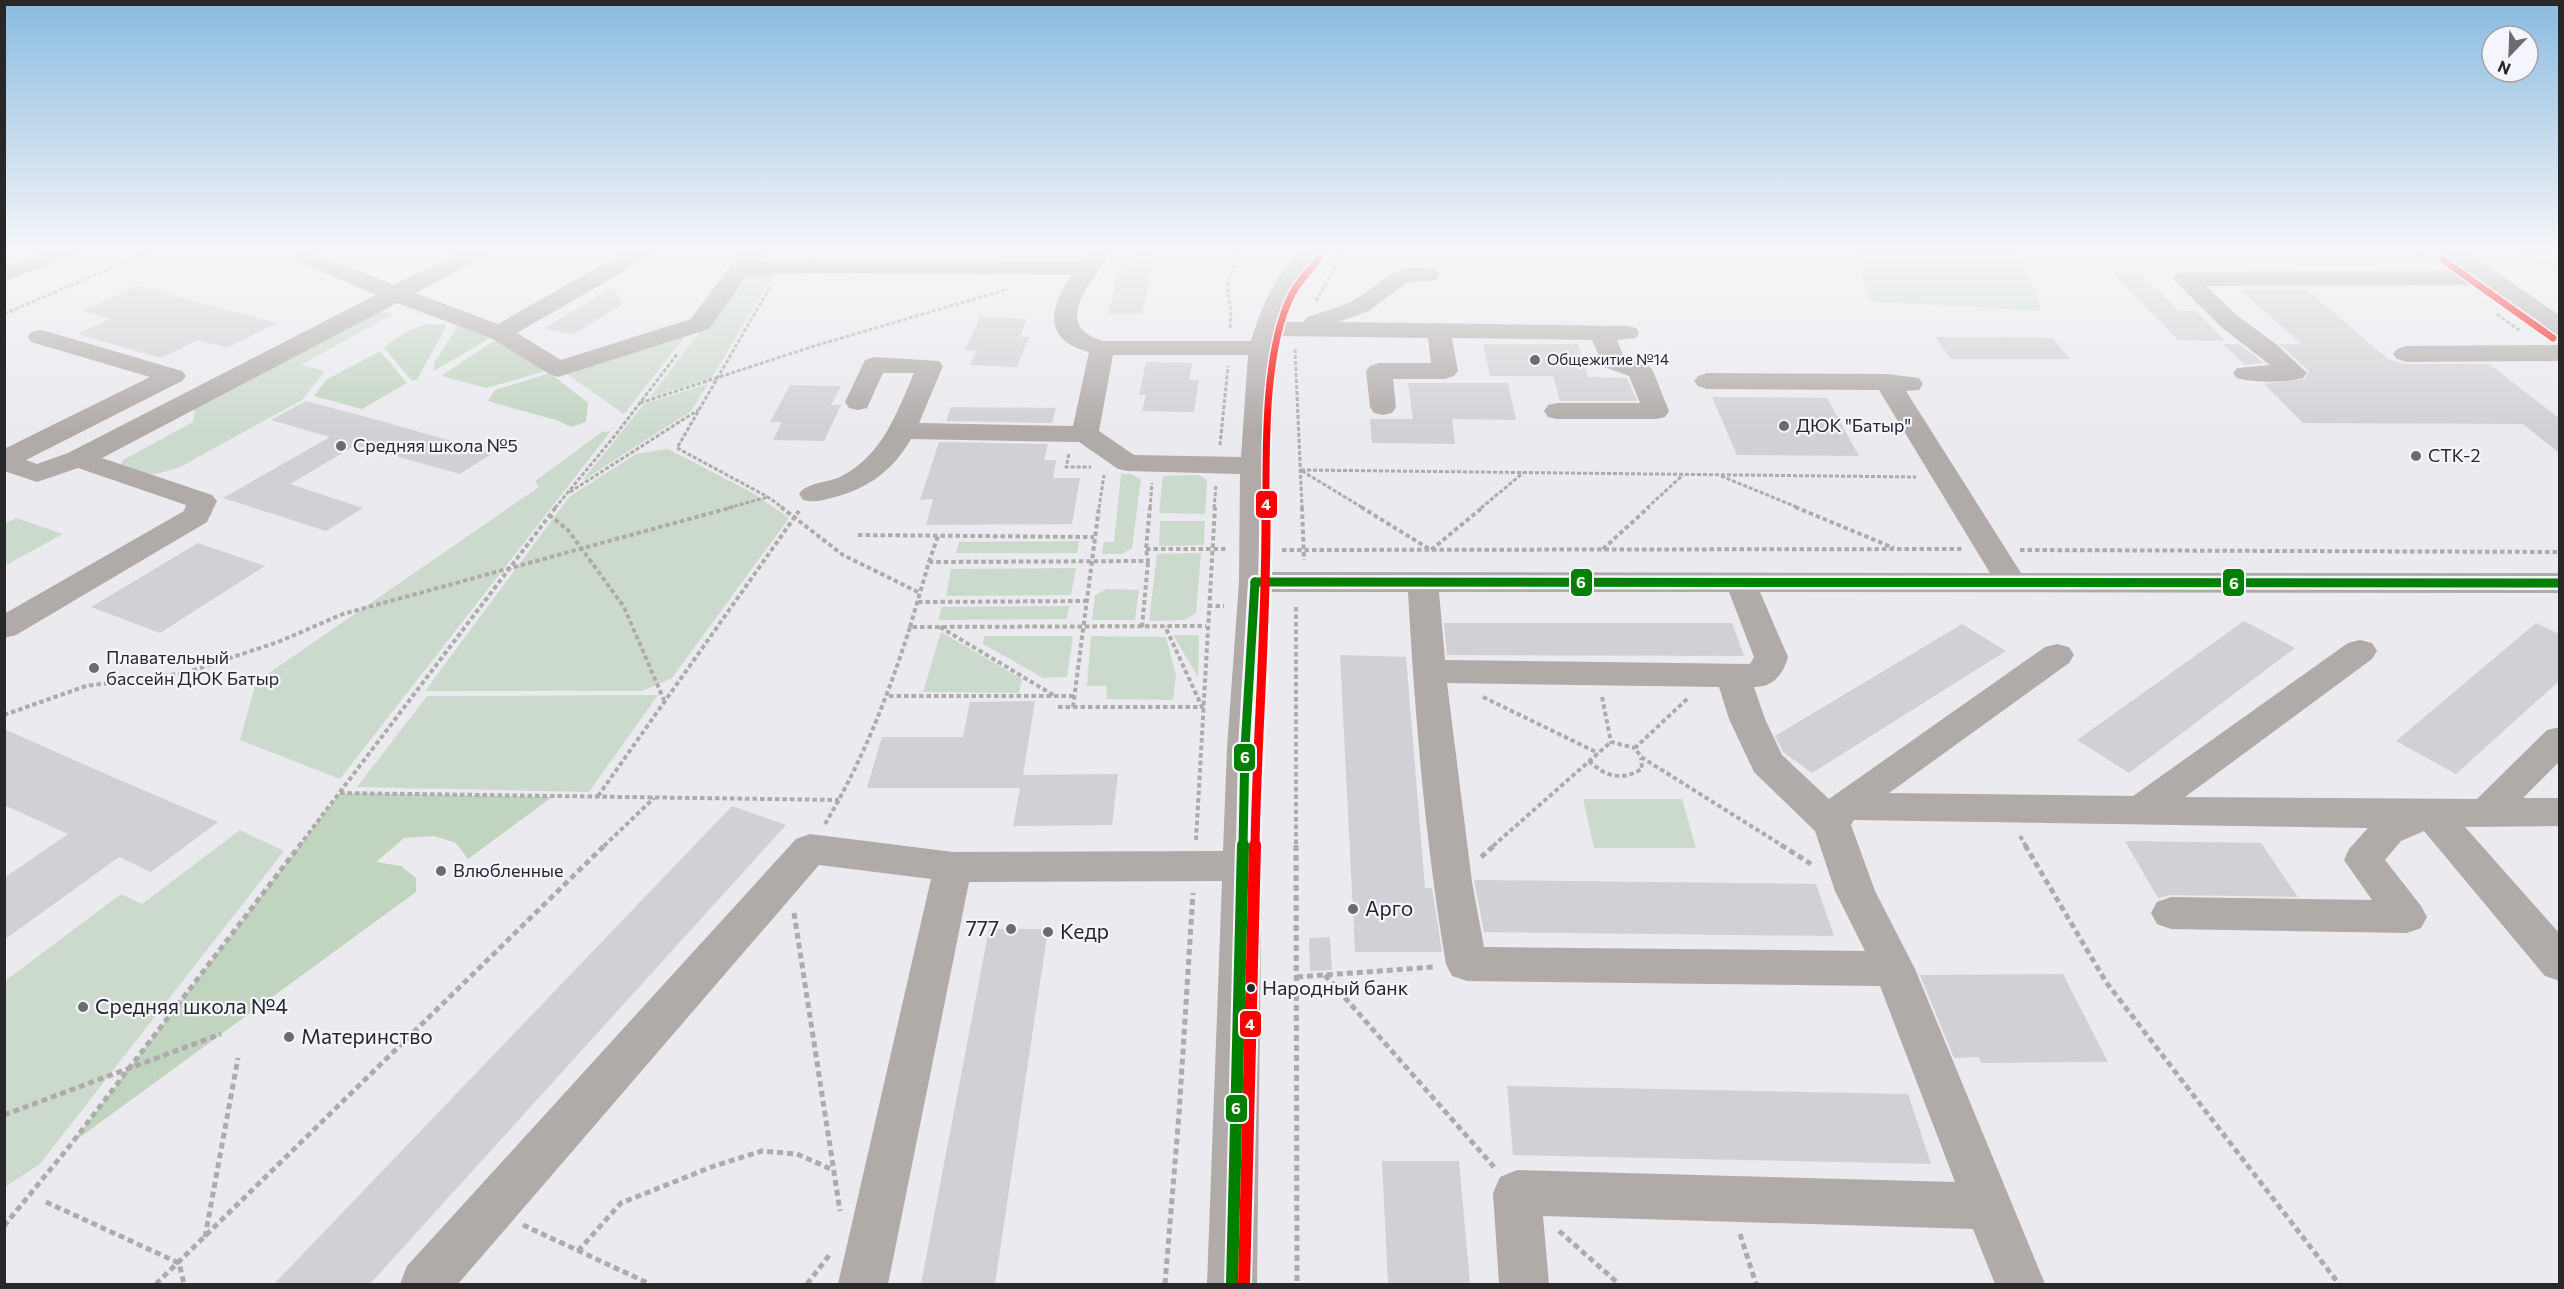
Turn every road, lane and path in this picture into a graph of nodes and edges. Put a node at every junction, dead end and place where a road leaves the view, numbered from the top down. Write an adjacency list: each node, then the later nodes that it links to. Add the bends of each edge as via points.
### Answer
1 (363, 310): 35 (street)
2 (438, 310): 18 (street)
3 (540, 310): 18 (street)
4 (710, 310): 14 (street)
5 (757, 310): 26 (path)
6 (937, 310): 26 (path)
7 (1064, 310): 21 (street, via 1066,327 1080,341)
8 (1231, 310): 22 (path)
9 (1274, 310): 20 (street)
10 (1311, 310): 16 (path)
11 (1348, 310): 16 (street)
12 (2218, 310): 25 (street, via 2294,373)
13 (2534, 310): 15 (street)
14 (700, 324): 18 (street, via 558,369); 29 (path)
15 (2559, 328)
16 (1301, 329): 17 (street); 20 (street); 40 (path, via 1295,346)
17 (1439, 331): 30 (street, via 1445,371 1379,371); 32 (street, via 1614,333 1613,362 1640,371 1656,411)
18 (500, 333)
19 (40, 337): 36 (street, via 173,376)
20 (1264, 338): 22 (street); 38 (street)
21 (1102, 348): 22 (street); 34 (street)
22 (1229, 348): 37 (path)
23 (2559, 353): 24 (street)
24 (2406, 354)
25 (2246, 373)
26 (716, 380): 29 (path); 31 (path)
27 (1707, 381): 44 (street, via 1899,383)
28 (858, 402): 33 (street, via 874,365 930,366)
29 (639, 404): 47 (path)
30 (1383, 407)
31 (698, 410): 47 (path); 48 (path, via 676,447)
32 (1557, 411)
33 (901, 431): 34 (street); 46 (street, via 894,447 878,465 852,482)
34 (1085, 434): 37 (street, via 1128,463)
35 (78, 459): 36 (street, via 37,473); 78 (street, via 202,501 197,516)
36 (4, 461)
37 (1218, 465): 38 (street); 72 (path)
38 (1254, 466): 65 (street)
39 (1106, 467): 53 (path)
40 (1301, 470): 41 (path); 62 (path); 62 (path, via 1304,550)
41 (1523, 473): 42 (path); 62 (path)
42 (1683, 475): 43 (path); 54 (path)
43 (1719, 475): 44 (path); 55 (path)
44 (1946, 478): 56 (street)
45 (1152, 480): 59 (path)
46 (813, 494)
47 (565, 495): 49 (path)
48 (768, 496): 50 (path); 57 (path)
49 (549, 515): 57 (path, via 568,530); 63 (path)
50 (794, 517): 68 (path, via 843,555); 88 (path)
51 (858, 535): 52 (path)
52 (938, 536): 53 (path); 60 (path)
53 (1094, 537): 61 (path)
54 (1602, 549): 55 (path); 62 (path)
55 (1898, 549): 56 (path)
56 (1991, 549): 58 (path); 66 (street)
57 (582, 550): 63 (path); 88 (path, via 624,607)
58 (2559, 552)
59 (1148, 561): 61 (path); 76 (path)
60 (929, 562): 61 (path); 68 (path)
61 (1091, 562): 69 (path)
62 (1427, 566): 64 (street); 65 (street); 81 (street)
63 (509, 569): 92 (path, via 343,614 278,642 185,673 86,686); 99 (path)
64 (1740, 581): 66 (street); 83 (street, via 1771,657 1768,668 1758,676)
65 (1255, 582): 110 (street)
66 (2011, 582): 67 (street)
67 (2555, 587)
68 (920, 593): 70 (path)
69 (1086, 601): 70 (path); 75 (path)
70 (918, 602): 73 (path)
71 (1296, 607): 120 (path)
72 (1206, 626): 77 (path); 91 (path)
73 (910, 627): 74 (path); 84 (path)
74 (939, 627): 75 (path); 85 (path)
75 (1082, 627): 76 (path); 86 (path)
76 (1142, 627): 77 (path)
77 (1165, 627): 91 (path)
78 (4, 628)
79 (2360, 651): 104 (street)
80 (2057, 655): 108 (street)
81 (1429, 671): 82 (street); 113 (street)
82 (1598, 674): 83 (street); 94 (path)
83 (1723, 676): 95 (path); 108 (street, via 1767,763)
84 (889, 696): 85 (path); 102 (path)
85 (1055, 696): 86 (path)
86 (1074, 696): 89 (path)
87 (1482, 697): 96 (path)
88 (664, 700): 100 (path)
89 (1073, 706): 90 (path); 91 (path)
90 (1058, 707)
91 (1202, 707): 112 (path)
92 (4, 715)
93 (2559, 739): 107 (street)
94 (1611, 742): 95 (path); 96 (path)
95 (1635, 748): 97 (path)
96 (1598, 753): 98 (path)
97 (1641, 757): 98 (path, via 1642,769 1630,777 1613,778); 114 (path)
98 (1589, 761): 113 (path)
99 (340, 793): 100 (path); 123 (path)
100 (598, 797): 101 (path)
101 (654, 798): 102 (path); 133 (path)
102 (840, 801): 109 (path)
103 (2003, 808): 104 (street); 108 (street); 149 (path, via 2106,982)
104 (2140, 811): 105 (street)
105 (2430, 812): 107 (street); 115 (street, via 2388,831 2364,860 2407,917); 117 (street)
106 (2559, 812): 107 (street)
107 (2486, 813)
108 (1838, 815): 114 (street)
109 (799, 861): 111 (street); 125 (path); 130 (street)
110 (1242, 866): 112 (street); 143 (street)
111 (954, 867): 112 (street); 136 (street)
112 (1195, 867): 142 (path)
113 (1452, 882): 116 (street)
114 (1855, 891): 118 (street)
115 (2171, 913)
116 (1467, 964): 118 (street); 119 (path)
117 (2559, 964)
118 (1894, 969): 129 (street)
119 (1325, 975): 120 (path); 126 (path)
120 (1297, 977): 144 (path)
121 (221, 1034): 123 (path)
122 (238, 1058): 133 (path)
123 (127, 1071): 124 (path); 132 (path)
124 (4, 1115)
125 (833, 1171): 131 (path); 134 (path, via 797,1154 762,1151 714,1166 621,1203)
126 (1517, 1193): 127 (street); 145 (street); 146 (path)
127 (1730, 1199): 129 (street); 147 (path)
128 (46, 1202): 135 (path)
129 (1988, 1206): 148 (street)
130 (491, 1210): 134 (path); 139 (street)
131 (840, 1214)
132 (4, 1226)
133 (205, 1238): 135 (path)
134 (578, 1251): 140 (path)
135 (179, 1263): 137 (path); 138 (path)
136 (866, 1270): 141 (path, via 843,1236)
137 (156, 1284)
138 (184, 1284)
139 (425, 1284)
140 (650, 1284)
141 (807, 1284)
142 (1165, 1284)
143 (1232, 1284)
144 (1297, 1284)
145 (1524, 1284)
146 (1619, 1284)
147 (1756, 1284)
148 (2020, 1284)
149 (2339, 1284)

